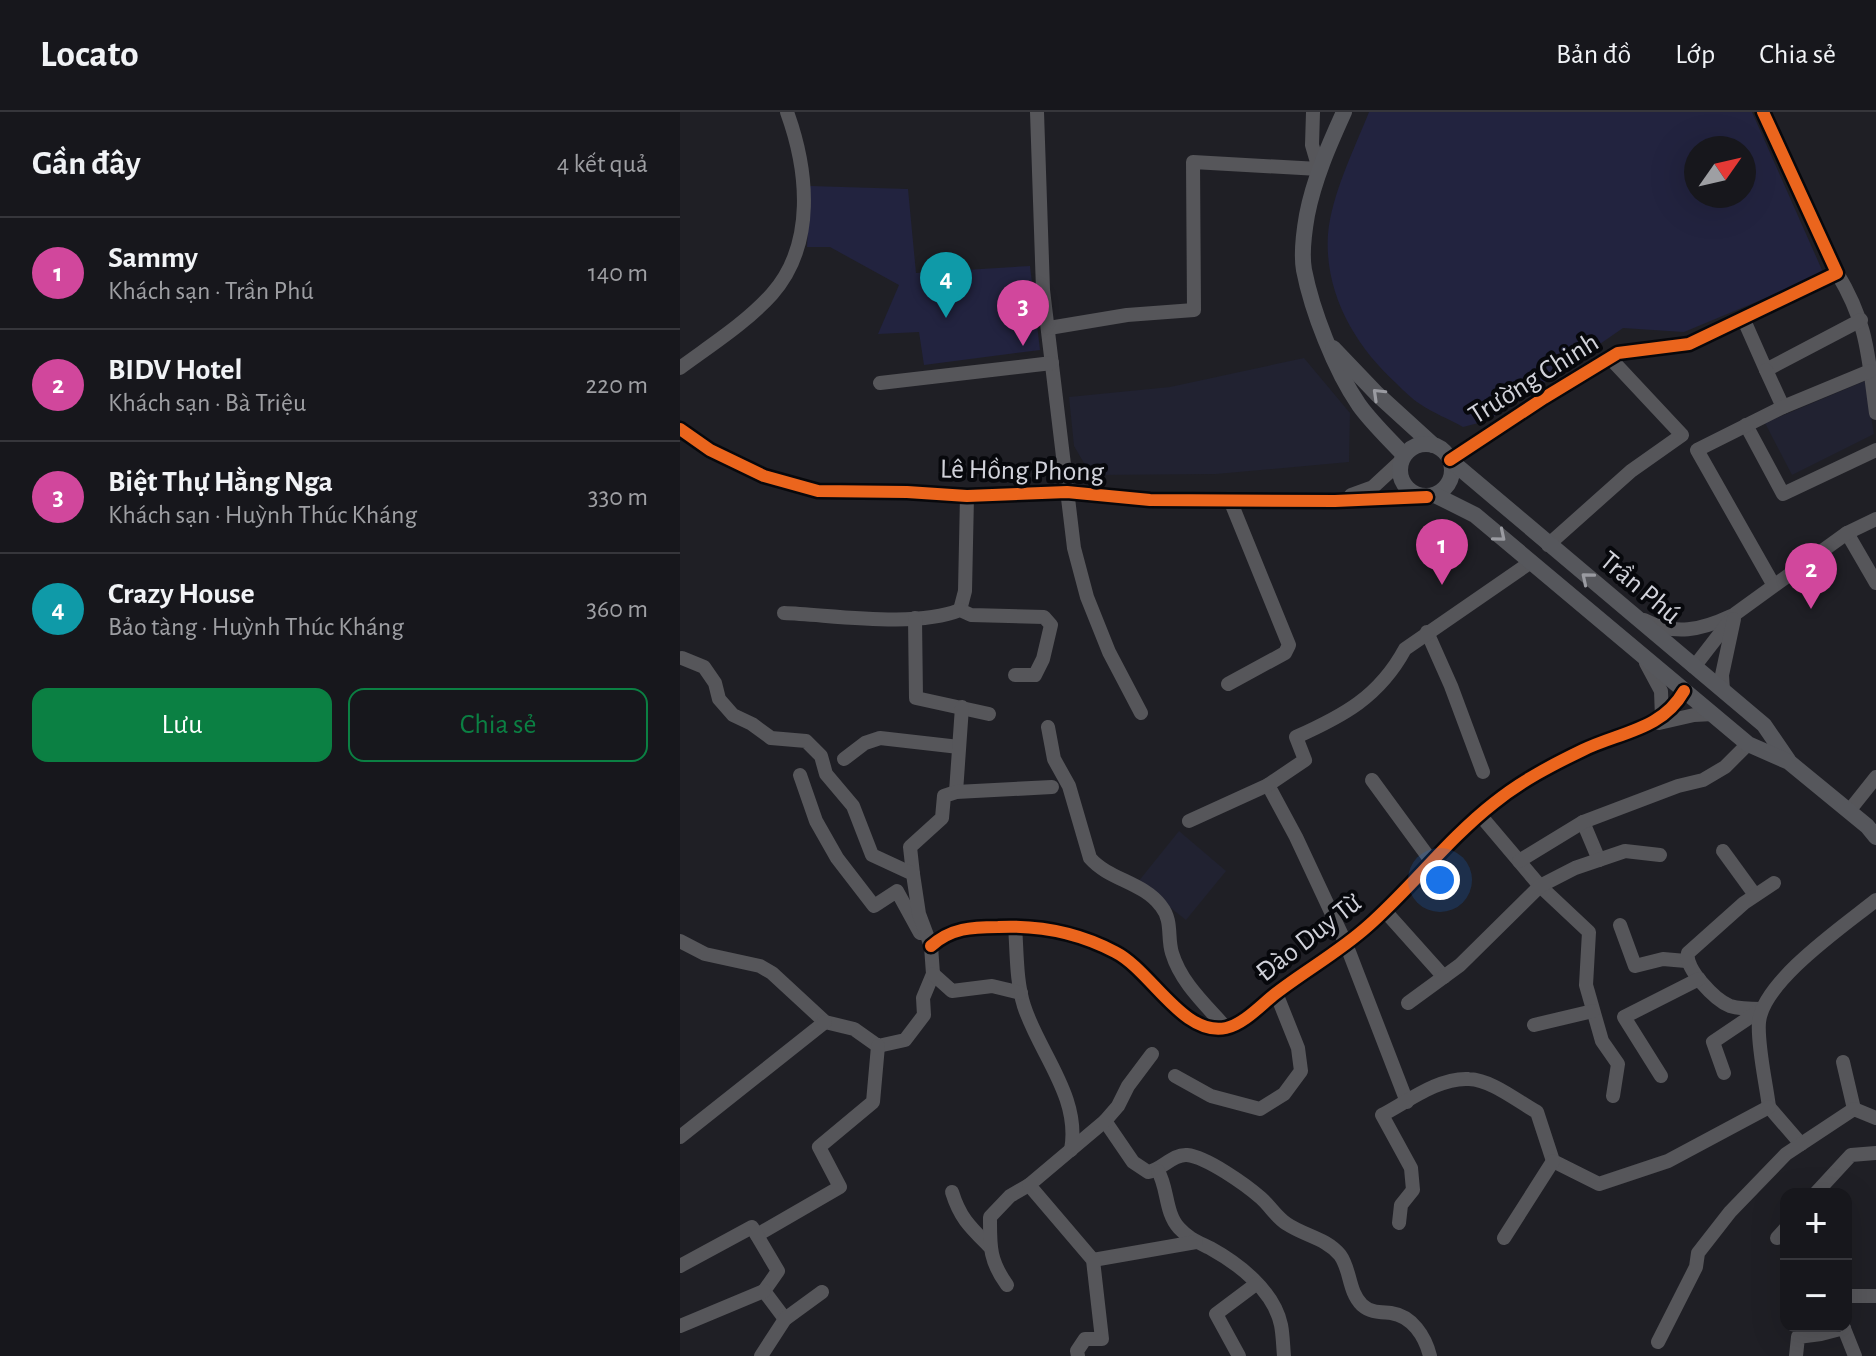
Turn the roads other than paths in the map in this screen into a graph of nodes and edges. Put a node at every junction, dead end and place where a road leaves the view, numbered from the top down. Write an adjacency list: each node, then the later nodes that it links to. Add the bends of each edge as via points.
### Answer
1 (787, 112): 14 (street, via 804,180 799,242 773,294)
2 (1037, 112): 10 (street, via 1039,229)
3 (1313, 112): 6 (street, via 1312,145)
4 (1344, 112): 6 (main road)
5 (1763, 112): 7 (street)
6 (1319, 169): 10 (street, via 1193,162 1194,310); 11 (main road, via 1307,217 1304,269)
7 (1837, 273): 8 (street, Trường Chinh); 9 (street)
8 (1743, 318): 12 (street, Trường Chinh, via 1683,346); 15 (street)
9 (1861, 320): 15 (street); 16 (street)
10 (1049, 328): 13 (street)
11 (1326, 341): 22 (main road, one-way to 11); 25 (main road, via 1354,398)
12 (1609, 357): 26 (street, Trường Chinh); 34 (street, via 1682,435 1631,471)
13 (1052, 363): 17 (street); 27 (street)
14 (680, 368)
15 (1766, 370): 18 (street)
16 (1870, 371): 18 (street); 19 (street)
17 (880, 383)
18 (1783, 407): 20 (street)
19 (1876, 413)
20 (1746, 425): 23 (street, via 1783,494); 37 (street, via 1697,450)
21 (685, 434): 24 (street); 28 (street, Lê Hồng Phong, via 764,476 797,487)
22 (1433, 445): 25 (main road, via 1416,445); 26 (main road)
23 (1876, 450)
24 (680, 452)
25 (1402, 459): 29 (main road, via 1405,486); 31 (street, via 1373,487)
26 (1450, 460): 29 (main road, via 1451,477); 34 (main road, Trần Phú)
27 (1067, 492): 28 (street, Lê Hồng Phong); 30 (street, Lê Hồng Phong); 52 (street, via 1087,597)
28 (967, 496): 38 (street)
29 (1431, 496): 31 (street, Lê Hồng Phong); 35 (main road, Trần Phú, one-way to 35, via 1475,515)
30 (1230, 500): 31 (street, Lê Hồng Phong); 48 (street, via 1289,645 1285,653)
31 (1335, 501)
32 (1876, 519): 33 (street)
33 (1847, 533): 36 (street); 37 (street)
34 (1548, 545): 39 (main road, Trần Phú, one-way to 34)
35 (1531, 562): 43 (street); 44 (main road, Trần Phú)
36 (1876, 583)
37 (1773, 584): 41 (street)
38 (960, 610): 42 (street); 47 (street, via 971,615 1044,617 1051,625 1035,675)
39 (1627, 611): 41 (street, via 1680,630 1711,626); 46 (main road, Trần Phú)
40 (784, 613): 42 (street)
41 (1735, 614): 46 (street); 50 (street)
42 (915, 618): 51 (street, via 916,698)
43 (1427, 632): 62 (street); 66 (street, via 1405,649 1379,687 1355,707 1296,737 1305,760)
44 (1639, 653): 49 (main road, Trần Phú); 55 (street, via 1661,691)
45 (682, 658): 79 (street, via 704,667 733,715 771,738 806,741 853,806 872,855)
46 (1694, 667): 49 (main road); 50 (main road, Trần Phú)
47 (1015, 675)
48 (1228, 684)
49 (1684, 691): 54 (main road, Trần Phú); 55 (street, Đào Duy Từ)
50 (1723, 691): 61 (main road, Trần Phú, via 1764,725)
51 (962, 707): 53 (street); 59 (street)
52 (1141, 713)
53 (989, 714)
54 (1713, 714): 56 (street); 58 (main road, Trần Phú)
55 (1662, 718): 56 (street, Đào Duy Từ)
56 (1647, 726): 70 (street, Đào Duy Từ, via 1543,770)
57 (1048, 727): 101 (street, via 1054,759 1069,786 1090,858 1161,905 1170,923 1178,969)
58 (1748, 744): 61 (main road, Trần Phú); 72 (street, via 1703,780)
59 (959, 747): 60 (street, via 880,738); 68 (street)
60 (844, 759)
61 (1789, 762): 69 (main road, Trần Phú)
62 (1483, 772)
63 (800, 775): 89 (street, via 816,821 837,858 874,906 897,891)
64 (1876, 777): 69 (street)
65 (1372, 780): 78 (street)
66 (1268, 785): 71 (street); 88 (street)
67 (1052, 787): 68 (street)
68 (956, 792): 79 (street, via 944,796 942,818 910,847)
69 (1849, 811): 73 (main road, Trần Phú)
70 (1480, 815): 77 (street); 78 (street, Đào Duy Từ)
71 (1189, 821)
72 (1583, 822): 76 (street); 77 (street)
73 (1876, 837)
74 (1723, 851): 82 (street)
75 (1660, 855): 76 (street, via 1625,851)
76 (1599, 860): 81 (street)
77 (1519, 861): 81 (street)
78 (1432, 862): 84 (street, Đào Duy Từ)
79 (913, 874): 89 (street)
80 (1774, 883): 82 (street)
81 (1540, 886): 92 (street); 98 (street, via 1589,932 1586,985)
82 (1755, 895): 90 (street, via 1688,953)
83 (1876, 900): 97 (street, via 1809,953)
84 (1384, 910): 88 (street, Đào Duy Từ); 92 (street)
85 (1620, 925): 90 (street, via 1635,966 1663,959)
86 (1015, 926): 89 (street, via 954,931); 94 (street); 101 (street, via 1076,936 1117,952 1149,977 1182,1016)
87 (680, 941): 99 (street, via 705,954 760,966)
88 (1346, 944): 95 (street, Đào Duy Từ); 109 (street)
89 (931, 946): 91 (street)
90 (1686, 961): 93 (street)
91 (933, 974): 94 (street, via 952,991 992,986); 102 (street, via 923,998 924,1015 905,1040)
92 (1444, 977): 96 (street)
93 (1699, 979): 97 (street, via 1727,1005); 107 (street, via 1624,1017)
94 (1021, 993): 116 (street, via 1065,1094 1074,1131)
95 (1276, 993): 101 (street, Đào Duy Từ); 106 (street, via 1298,1048 1301,1071 1284,1094 1260,1109 1211,1096)
96 (1408, 1003)
97 (1762, 1009): 105 (street, via 1713,1042); 110 (street, via 1759,1024)
98 (1593, 1011): 100 (street); 108 (street, via 1602,1041 1618,1064)
99 (825, 1022): 102 (street, via 854,1029); 114 (street)
100 (1534, 1025)
101 (1226, 1028)
102 (878, 1046): 124 (street, via 873,1102 819,1147 840,1187)
103 (1152, 1054): 113 (street)
104 (1843, 1062): 111 (street)
105 (1724, 1073)
106 (1175, 1076)
107 (1661, 1076)
108 (1613, 1096)
109 (1407, 1102): 118 (street, via 1444,1083 1469,1079 1487,1084 1537,1112); 123 (street, via 1382,1115 1411,1168 1413,1190 1401,1205)
110 (1769, 1107): 115 (street); 118 (street, via 1668,1161 1599,1184)
111 (1854, 1109): 112 (street); 115 (street)
112 (1876, 1118)
113 (1105, 1121): 116 (street); 119 (street, via 1133,1162 1148,1172)
114 (680, 1137)
115 (1801, 1144): 140 (street, via 1730,1212 1698,1253)
116 (1071, 1150): 120 (street)
117 (1876, 1153): 121 (street, via 1851,1155)
118 (1553, 1161): 125 (street)
119 (1158, 1171): 126 (street, via 1176,1225); 145 (street, via 1185,1155 1211,1164 1260,1197 1284,1222 1325,1241 1342,1257 1352,1292 1364,1308 1406,1318 1420,1332)
120 (1029, 1185): 127 (street, via 990,1217); 128 (street)
121 (1821, 1188)
122 (952, 1192): 127 (street, via 958,1211)
123 (1399, 1223)
124 (757, 1235): 129 (street, via 752,1227); 132 (street, via 778,1271)
125 (1504, 1238)
126 (1196, 1242): 128 (street); 130 (street)
127 (989, 1246): 131 (street)
128 (1093, 1260): 142 (street, via 1102,1339 1085,1339)
129 (680, 1266)
130 (1256, 1284): 143 (street, via 1216,1314); 144 (street, via 1281,1324)
131 (1007, 1285)
132 (764, 1291): 136 (street); 137 (street)
133 (822, 1292): 136 (street)
134 (1852, 1296): 135 (street)
135 (1876, 1296)
136 (785, 1319): 141 (street)
137 (680, 1326)
138 (1828, 1332): 146 (street, via 1798,1337)
139 (1846, 1332): 147 (street)
140 (1658, 1342)
141 (761, 1356)
142 (1078, 1356)
143 (1239, 1356)
144 (1284, 1356)
145 (1430, 1356)
146 (1796, 1356)
147 (1855, 1356)

